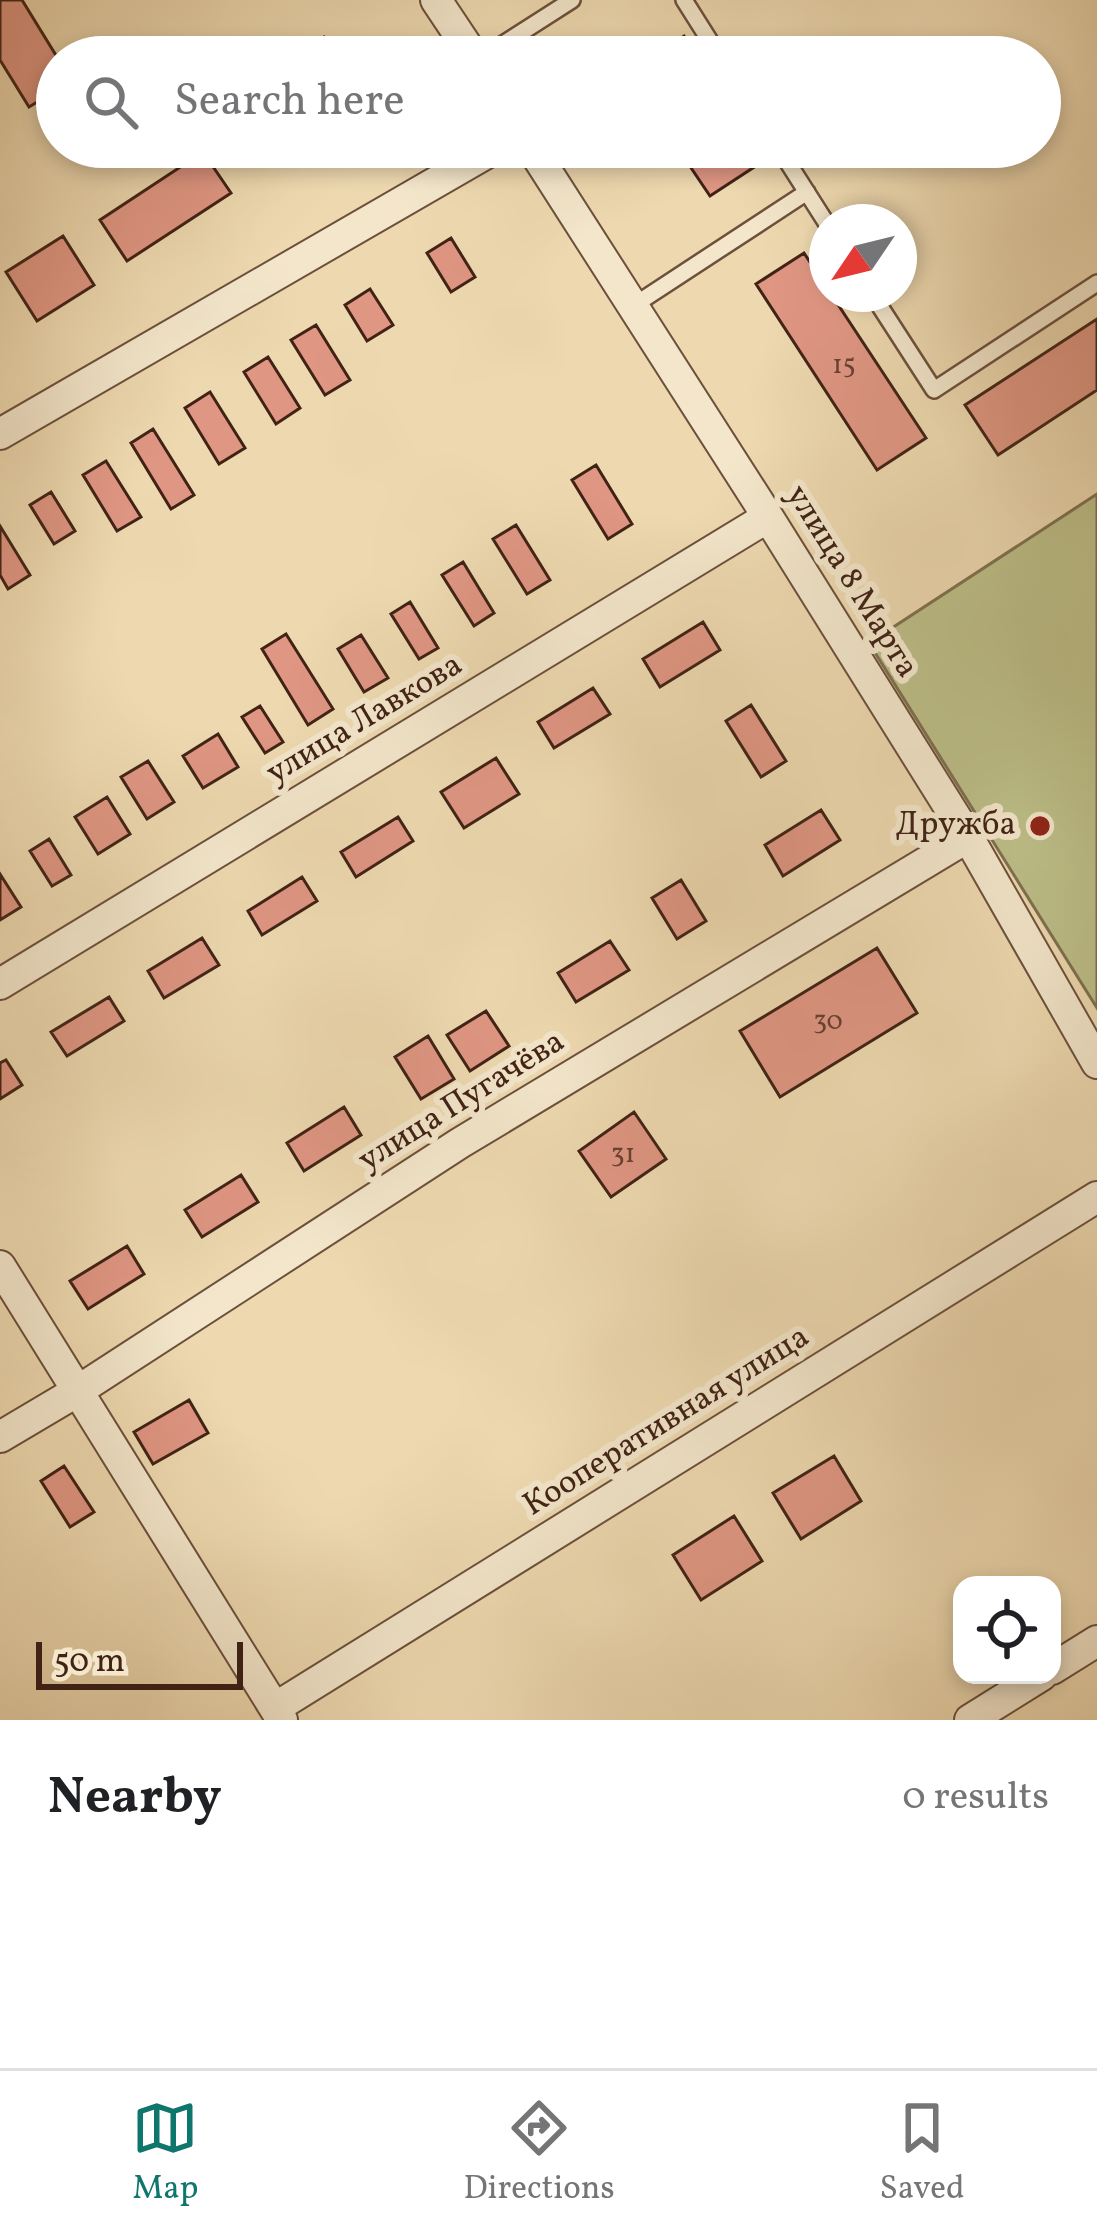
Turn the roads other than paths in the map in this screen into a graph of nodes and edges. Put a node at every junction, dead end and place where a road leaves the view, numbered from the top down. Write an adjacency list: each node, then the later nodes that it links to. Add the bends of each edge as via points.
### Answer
1 (436, 0): 4 (street)
2 (572, 0): 5 (lane)
3 (683, 0): 6 (lane)
4 (460, 36)
5 (516, 36)
6 (706, 36)
7 (460, 168): 15 (street)
8 (544, 168): 13 (street, улица 8 Марта)
9 (792, 168): 10 (lane)
10 (807, 192): 11 (lane); 13 (lane)
11 (814, 204)
12 (1097, 283): 14 (lane, via 934,390)
13 (633, 306): 16 (street, улица 8 Марта)
14 (884, 312)
15 (0, 434)
16 (768, 517): 17 (street, улица 8 Марта); 18 (street, улица Лавкова)
17 (968, 837): 19 (street, улица 8 Марта); 22 (street, улица Пугачёва, via 460,1143)
18 (0, 984)
19 (1097, 1063)
20 (1097, 1198): 27 (street, Кооперативная улица)
21 (0, 1266): 22 (street)
22 (76, 1392): 23 (street, улица Пугачёва); 27 (street)
23 (0, 1437)
24 (1097, 1641): 25 (street)
25 (1061, 1663)
26 (1028, 1684): 28 (street)
27 (278, 1714)
28 (970, 1720)

